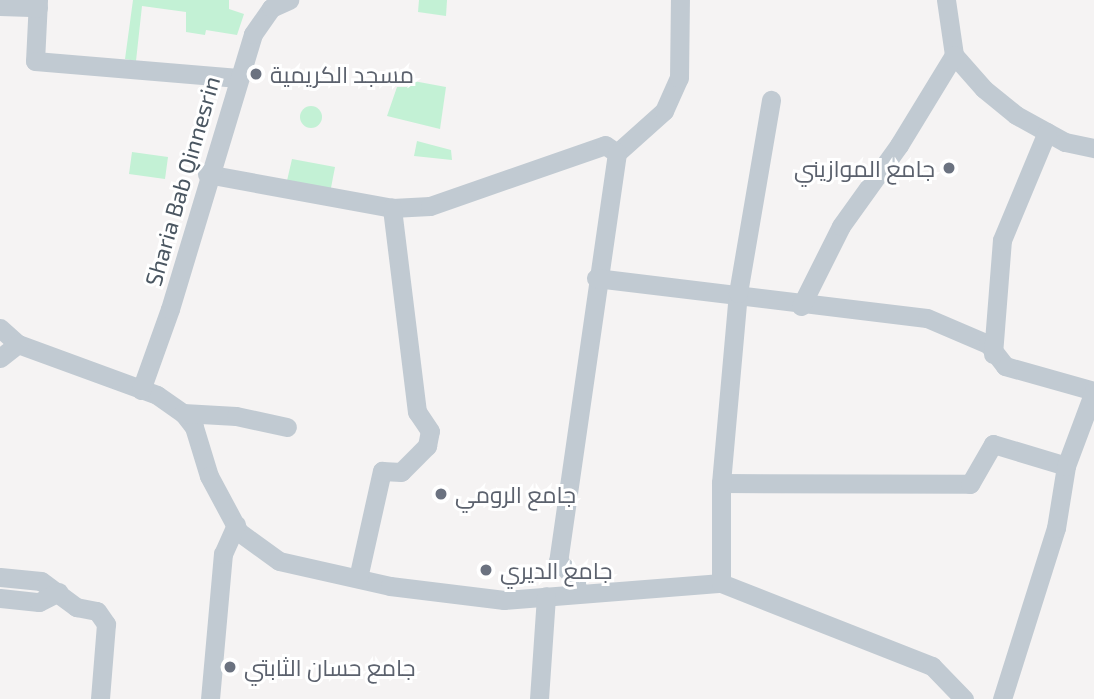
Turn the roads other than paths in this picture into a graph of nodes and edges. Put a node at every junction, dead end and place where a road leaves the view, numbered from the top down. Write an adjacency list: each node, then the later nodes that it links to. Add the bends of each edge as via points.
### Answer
1 (289, 0): 7 (street, Sharia Bab Qinnesrin, via 271,8 253,34)
2 (680, 0): 11 (street, via 679,78 664,111)
3 (946, 0): 6 (street)
4 (38, 3): 5 (street); 7 (street, via 35,61)
5 (0, 6)
6 (954, 55): 9 (street, via 984,89); 16 (street, via 899,145 841,226)
7 (237, 78): 12 (street, Sharia Bab Qinnesrin)
8 (771, 100): 15 (street)
9 (1047, 132): 10 (street, via 1065,142); 19 (street, via 1002,240)
10 (1094, 148)
11 (617, 153): 13 (street, via 605,145 430,206); 14 (street)
12 (207, 174): 13 (street); 21 (street, Sharia Bab Qinnesrin, via 170,309)
13 (392, 208): 30 (street, via 417,412 430,431 427,446 401,472 382,471)
14 (596, 278): 15 (street); 33 (street, via 558,561 576,579)
15 (738, 293): 16 (street); 27 (street)
16 (801, 306): 19 (street, via 927,318 988,344)
17 (0, 328): 18 (street)
18 (18, 344): 20 (street); 21 (street)
19 (993, 354): 22 (street, via 1005,366)
20 (0, 358)
21 (141, 390): 23 (street)
22 (1094, 391): 24 (street)
23 (183, 412): 25 (street); 28 (street, via 194,426 209,476)
24 (1088, 416): 26 (street)
25 (287, 426)
26 (1066, 466): 27 (street, via 993,444 970,484); 40 (street, via 1056,528)
27 (721, 483): 31 (street)
28 (236, 525): 30 (street, via 279,561); 37 (street, via 223,554)
29 (0, 577): 32 (street, via 41,580)
30 (358, 578): 34 (street, via 504,600)
31 (721, 583): 33 (street); 39 (street, via 932,666)
32 (59, 592): 35 (street, via 39,602); 36 (street, via 76,607 97,611 106,624)
33 (577, 593): 34 (street)
34 (546, 596): 38 (street)
35 (0, 598)
36 (100, 699)
37 (210, 699)
38 (539, 699)
39 (964, 699)
40 (1002, 699)

